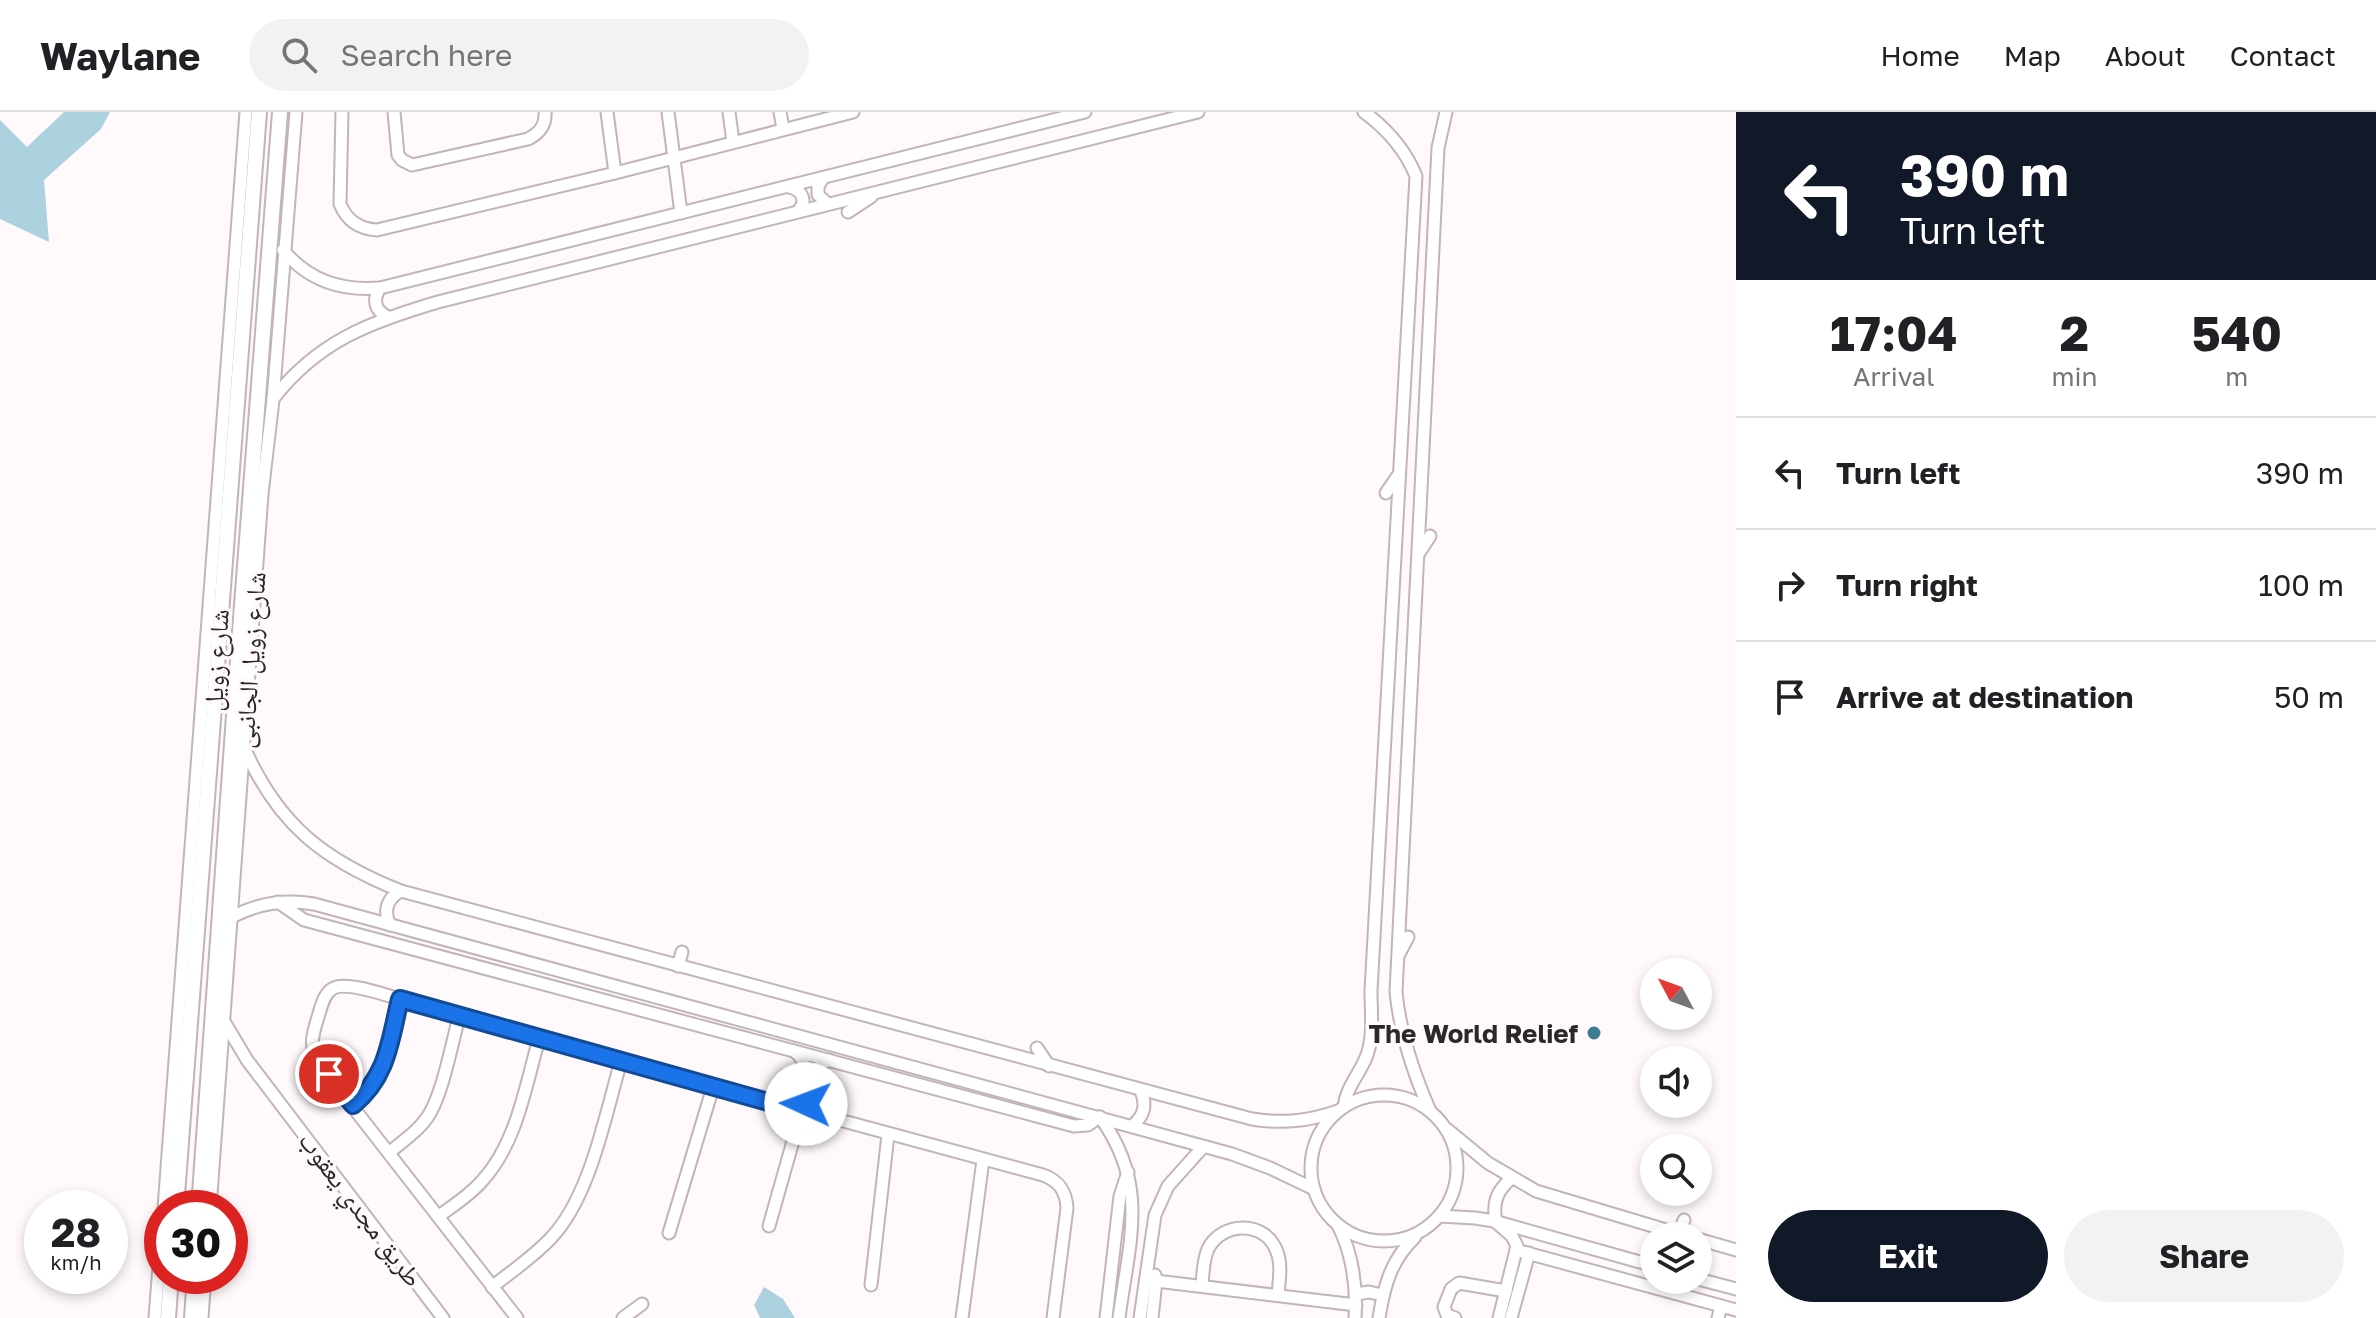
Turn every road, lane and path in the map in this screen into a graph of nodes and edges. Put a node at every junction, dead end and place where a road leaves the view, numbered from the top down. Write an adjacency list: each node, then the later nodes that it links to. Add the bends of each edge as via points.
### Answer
1 (246, 112): 103 (street, شارع زويل الجانبى)
2 (259, 112): 48 (main road, شارع زويل)
3 (280, 112): 34 (main road, شارع زويل)
4 (296, 112): 33 (street, شارع زويل الجانبى)
5 (342, 112): 23 (street, via 340,204 354,223 369,230)
6 (394, 112): 7 (street, via 398,155 412,165 528,139 541,130)
7 (545, 112)
8 (607, 112): 23 (street)
9 (668, 112): 22 (street)
10 (729, 112): 20 (street)
11 (780, 112): 18 (street)
12 (853, 112): 17 (street)
13 (1085, 112): 26 (street)
14 (1198, 112): 19 (street)
15 (1364, 112): 25 (street, via 1406,154)
16 (1446, 112): 24 (street)
17 (834, 114): 18 (street)
18 (783, 129): 20 (street)
19 (1094, 138): 21 (street); 28 (street)
20 (733, 142): 22 (street)
21 (1075, 154)
22 (674, 158): 23 (street); 32 (street)
23 (615, 173)
24 (1439, 173): 25 (street, via 1427,170); 36 (street)
25 (1416, 176): 40 (street)
26 (823, 178): 27 (street); 29 (street, via 818,195)
27 (789, 186): 30 (street, via 803,196); 32 (street)
28 (881, 191): 29 (street); 31 (street)
29 (828, 204): 30 (street)
30 (797, 212): 38 (street, via 660,252)
31 (848, 212)
32 (681, 213): 35 (street)
33 (283, 250): 34 (street, شارع زويل الجانبى); 35 (street, via 299,267 330,284)
34 (274, 280): 39 (street, شارع زويل الجانبى); 45 (main road, شارع زويل)
35 (380, 288): 38 (street, via 376,305)
36 (1432, 296): 37 (street); 43 (street)
37 (1442, 311)
38 (388, 317): 39 (street, via 314,356)
39 (273, 400): 45 (street, شارع زويل الجانبى)
40 (1399, 473): 41 (street); 54 (street)
41 (1386, 493)
42 (1430, 536): 43 (street)
43 (1419, 554): 44 (street)
44 (1415, 598): 46 (street); 55 (street)
45 (247, 612): 47 (main road, شارع زويل); 51 (street, شارع زويل الجانبى)
46 (1426, 618)
47 (240, 631): 48 (main road, via 229,639); 50 (main road, شارع زويل)
48 (218, 633): 49 (main road, شارع زويل)
49 (216, 672): 50 (main road, via 227,665); 56 (main road, شارع زويل)
50 (237, 673): 51 (main road, شارع زويل)
51 (240, 721): 52 (street, شارع زويل الجانبى); 57 (main road, شارع زويل)
52 (243, 745): 59 (street, via 272,799 298,830 346,867); 61 (street, شارع زويل الجانبى)
53 (1372, 762): 54 (street)
54 (1383, 782): 68 (street)
55 (1404, 813): 58 (street); 65 (street)
56 (204, 829): 57 (main road); 87 (main road, شارع زويل)
57 (227, 831): 66 (main road, شارع زويل)
58 (1414, 834)
59 (401, 891): 62 (street, via 387,905); 67 (street)
60 (278, 902): 61 (street); 62 (street, via 314,904); 74 (street, via 304,920)
61 (232, 917): 66 (street, شارع زويل الجانبى)
62 (390, 925): 71 (street)
63 (1408, 937): 65 (street)
64 (682, 952): 67 (street)
65 (1397, 958): 69 (street)
66 (223, 963): 73 (street, شارع زويل الجانبى); 85 (main road, شارع زويل)
67 (678, 966): 82 (street)
68 (1371, 991): 69 (street, via 1383,998); 88 (street, via 1369,1047)
69 (1396, 992): 90 (street, via 1403,1040)
70 (400, 999): 72 (street); 86 (street, via 382,1069); 86 (street, via 345,985 324,998 312,1036 313,1053)
71 (684, 1004): 74 (street); 80 (street)
72 (459, 1017): 75 (street); 98 (street, via 431,1113)
73 (224, 1022): 106 (street, شارع زويل الجانبى); 141 (street, طريق مجدي يعقوب, via 247,1060)
74 (727, 1033): 77 (street)
75 (539, 1039): 79 (street); 109 (street, via 505,1150 480,1183)
76 (1037, 1048): 82 (street)
77 (794, 1051): 78 (street); 89 (street, via 806,1069)
78 (829, 1060): 81 (street); 89 (street, via 814,1072)
79 (621, 1061): 83 (street); 126 (street, via 576,1204 551,1239)
80 (900, 1064): 81 (street); 91 (street)
81 (852, 1066): 91 (street, via 1074,1126)
82 (1049, 1066): 84 (street)
83 (713, 1087): 89 (street); 116 (street)
84 (1141, 1091): 88 (street, via 1273,1123); 92 (street, via 1144,1111)
85 (207, 1105): 87 (main road, via 197,1114); 96 (main road, شارع زويل)
86 (353, 1105): 98 (street)
87 (183, 1107): 95 (main road, شارع زويل)
88 (1341, 1109): 90 (street, via 1372,1096 1392,1095); 102 (street, via 1314,1146)
89 (801, 1110): 94 (street); 114 (street)
90 (1430, 1111): 93 (street)
91 (1099, 1117): 92 (street); 100 (street)
92 (1132, 1126): 97 (street)
93 (1444, 1126): 101 (street); 110 (street, via 1455,1148 1457,1172 1452,1195)
94 (888, 1135): 99 (street); 124 (street)
95 (181, 1145): 96 (main road, via 193,1140); 104 (main road, شارع زويل)
96 (204, 1147): 105 (main road, شارع زويل)
97 (1203, 1147): 102 (street, via 1261,1164); 108 (street, via 1168,1186)
98 (390, 1152): 109 (street)
99 (983, 1160): 144 (street); 145 (street, via 1051,1178 1067,1197)
100 (1128, 1171): 107 (street); 146 (street, via 1120,1196)
101 (1512, 1178): 111 (street, via 1494,1202); 112 (street, via 1536,1191)
102 (1314, 1189): 113 (street)
103 (165, 1190)
104 (177, 1190)
105 (200, 1190)
106 (211, 1190)
107 (1133, 1211): 108 (street, via 1145,1208); 147 (street)
108 (1155, 1215): 121 (street)
109 (439, 1216): 126 (street)
110 (1439, 1216): 111 (street); 115 (street)
111 (1496, 1222): 119 (street); 120 (street)
112 (1640, 1222)
113 (1337, 1225): 115 (street, via 1380,1241); 135 (street, via 1349,1250)
114 (769, 1226)
115 (1424, 1229): 134 (street, via 1393,1264)
116 (669, 1233)
117 (1712, 1243): 118 (street)
118 (1736, 1250)
119 (1522, 1251): 128 (street); 137 (street); 154 (street)
120 (1640, 1262)
121 (1147, 1263): 122 (street); 148 (street)
122 (1156, 1281): 125 (street); 149 (street)
123 (1712, 1283): 127 (street)
124 (871, 1285)
125 (1202, 1286): 133 (street); 133 (street, via 1209,1246 1221,1234 1245,1227 1265,1235 1275,1247)
126 (492, 1287): 142 (street)
127 (1736, 1289)
128 (1506, 1291): 152 (street, via 1459,1283 1444,1307); 153 (street)
129 (162, 1294): 138 (street)
130 (167, 1294): 138 (main road)
131 (194, 1294): 139 (main road)
132 (204, 1294): 140 (street)
133 (1278, 1295): 135 (street)
134 (1382, 1295): 135 (street, via 1369,1292); 151 (street)
135 (1356, 1300): 150 (street)
136 (642, 1304): 143 (street)
137 (1728, 1312)
138 (162, 1315)
139 (192, 1318): 140 (main road)
140 (202, 1318)
141 (443, 1318)
142 (517, 1318)
143 (623, 1318)
144 (962, 1318)
145 (1053, 1318)
146 (1106, 1318)
147 (1119, 1318)
148 (1140, 1318)
149 (1152, 1318)
150 (1355, 1318)
151 (1379, 1318)
152 (1455, 1318)
153 (1499, 1318)
154 (1511, 1318)

